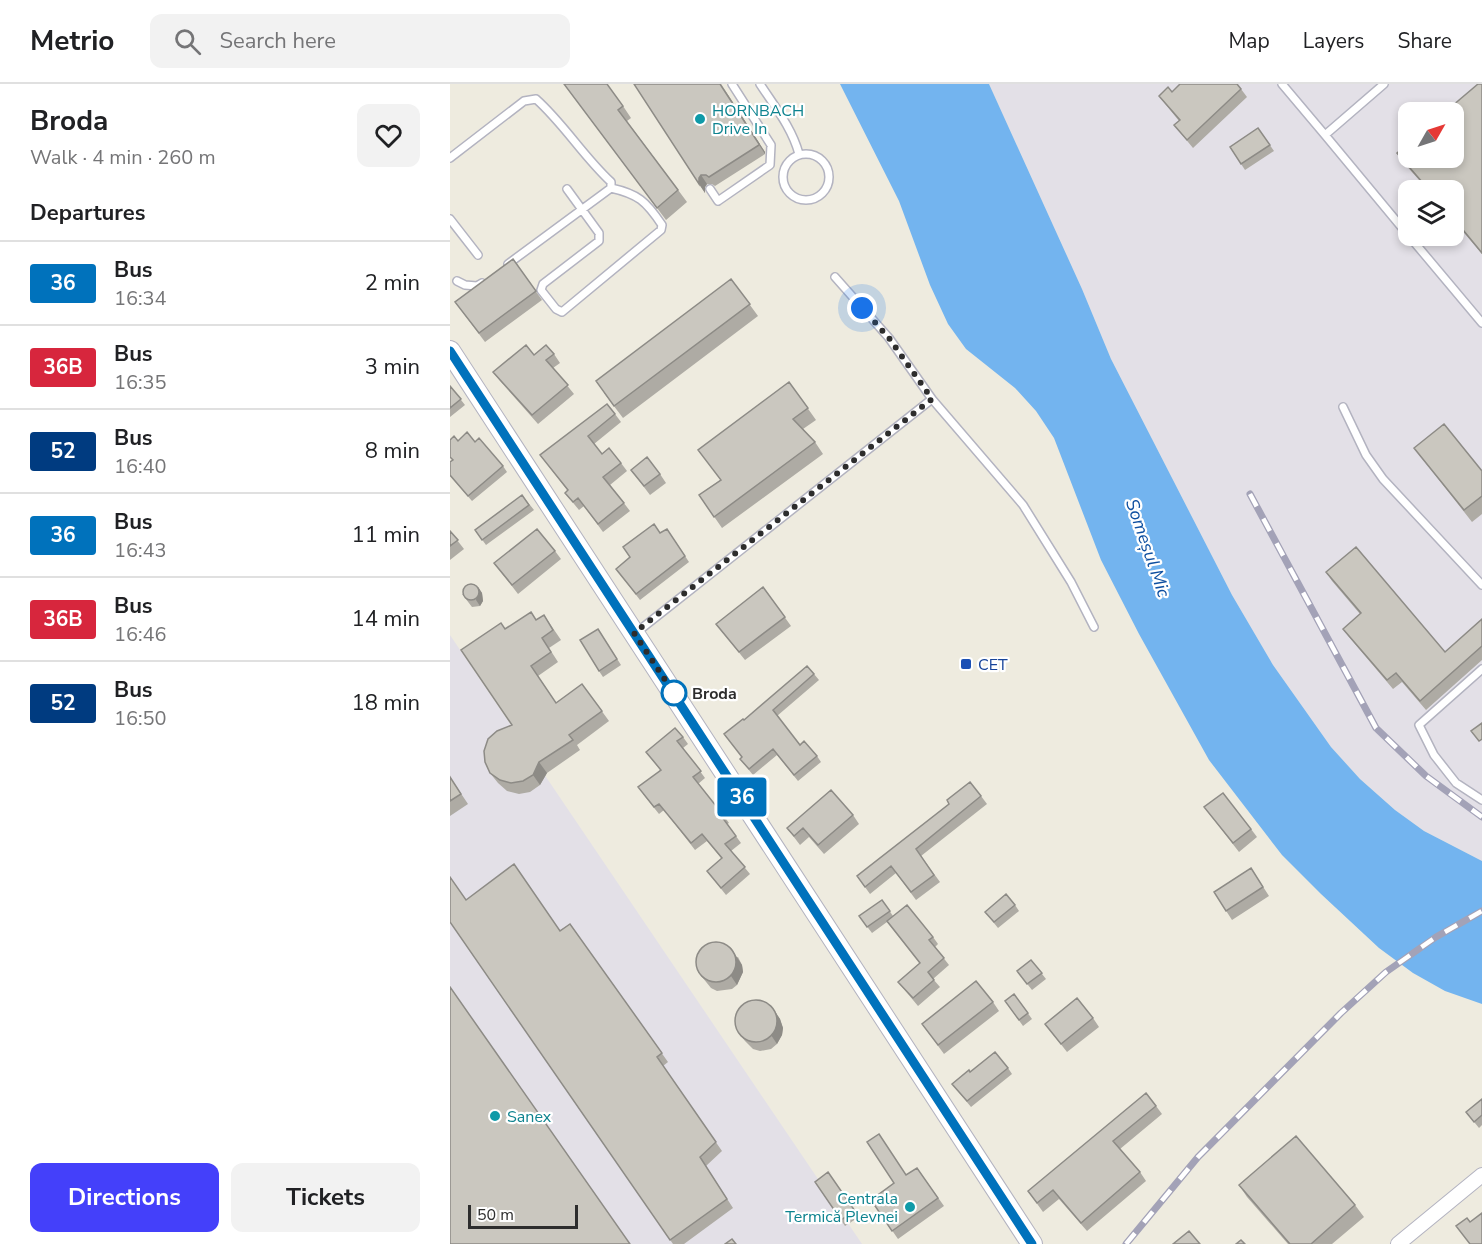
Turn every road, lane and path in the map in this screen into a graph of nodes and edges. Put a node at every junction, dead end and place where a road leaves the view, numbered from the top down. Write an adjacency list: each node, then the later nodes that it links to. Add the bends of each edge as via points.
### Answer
1 (732, 84): 10 (lane, via 771,145 770,165 718,201)
2 (760, 84): 6 (lane, via 791,132)
3 (1282, 84): 5 (lane)
4 (1384, 84): 5 (lane)
5 (1325, 135): 13 (lane)
6 (799, 154): 6 (lane, via 822,159 829,173 826,189 814,199 799,199 783,184 787,162)
7 (450, 158): 8 (lane, via 524,101 536,99 611,182)
8 (611, 188): 11 (lane); 11 (lane, via 633,193 654,213 661,230 562,312 541,290 543,284 599,241 599,233)
9 (567, 189): 11 (lane)
10 (710, 189)
11 (583, 208): 16 (lane)
12 (450, 219): 15 (lane)
13 (1398, 222)
14 (1418, 246): 20 (lane)
15 (478, 255)
16 (496, 272)
17 (835, 277): 22 (lane, via 889,338)
18 (487, 279): 19 (lane, via 477,286)
19 (457, 281)
20 (1482, 323)
21 (450, 351): 26 (main road)
22 (932, 399): 25 (lane, via 1023,505); 26 (lane)
23 (1343, 407): 24 (lane, via 1366,455 1383,479)
24 (1482, 585)
25 (1094, 627)
26 (634, 633): 30 (main road)
27 (1482, 669): 28 (lane, via 1419,725 1434,755 1456,783)
28 (1482, 800)
29 (1482, 1175): 31 (street)
30 (1032, 1244)
31 (1398, 1244)

